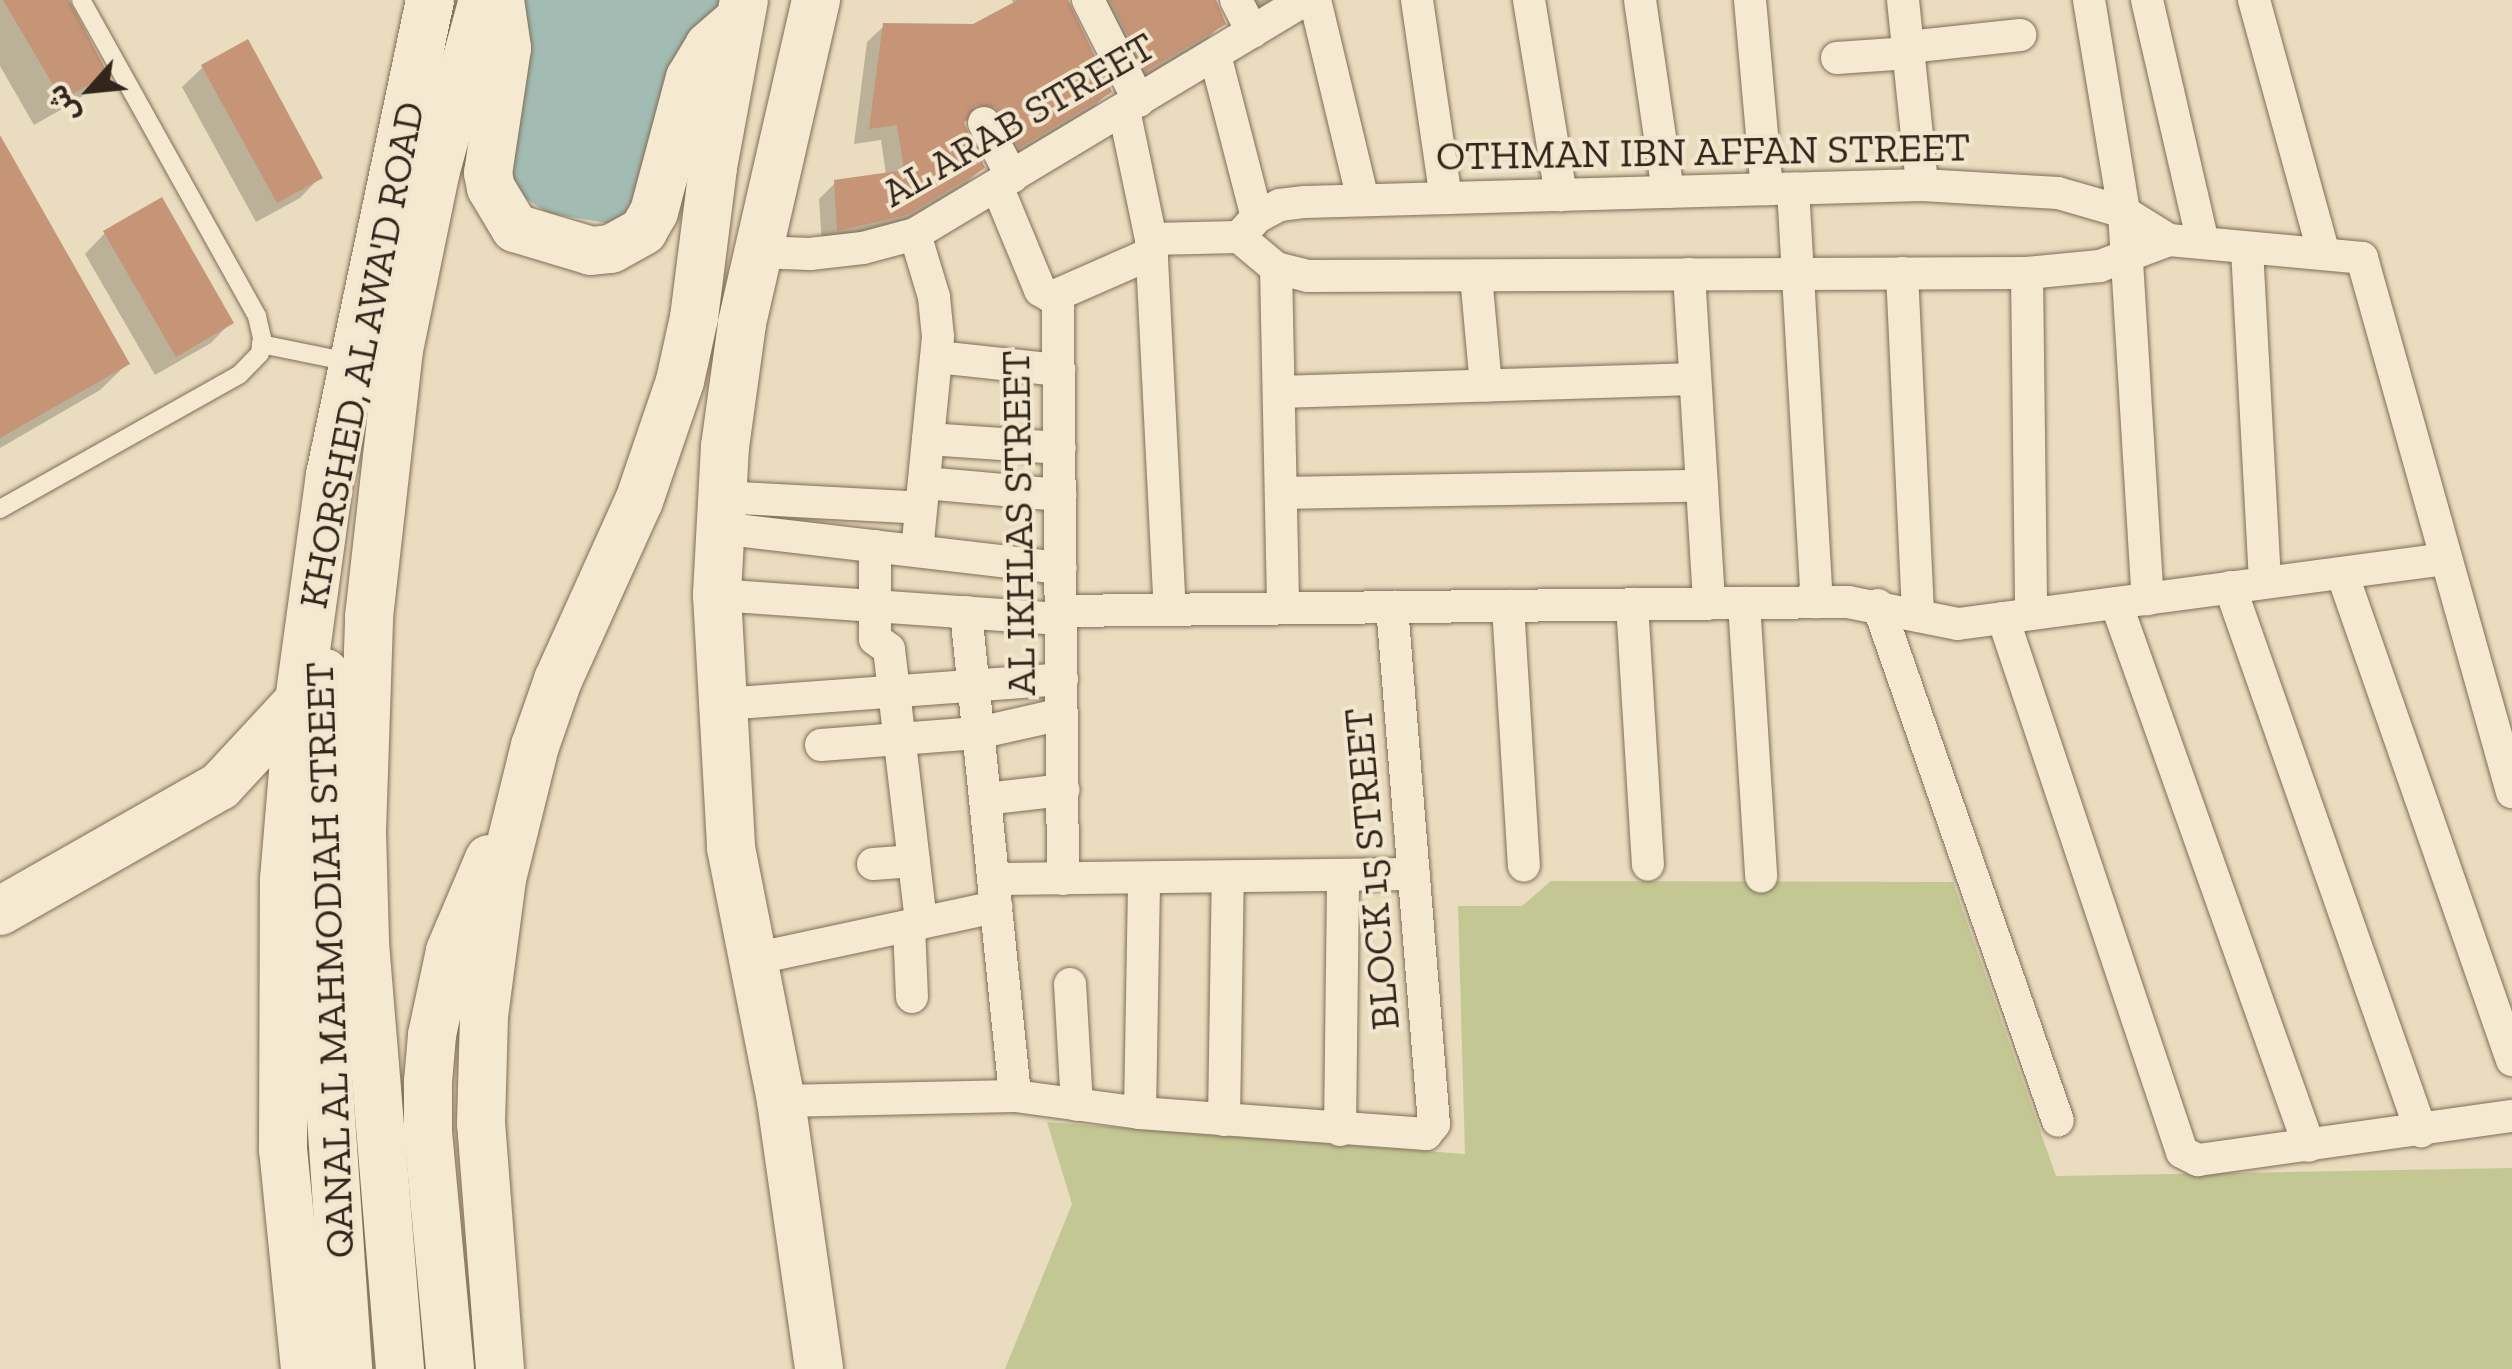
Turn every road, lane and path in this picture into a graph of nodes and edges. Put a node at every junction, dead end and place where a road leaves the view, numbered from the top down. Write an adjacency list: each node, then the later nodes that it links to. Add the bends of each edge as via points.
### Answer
1 (81, 0): 50 (lane, via 256,316)
2 (430, 0): 52 (main road, KHORSHED, AL AWA'D ROAD)
3 (483, 0): 132 (main road, via 409,297 384,456 369,617 364,940)
4 (500, 0): 18 (main road, via 508,48 491,188 516,228 591,251 611,249 644,230 690,78)
5 (816, 0): 40 (main road)
6 (1088, 0): 24 (street)
7 (1236, 0): 19 (street)
8 (1304, 0): 19 (street, AL ARAB STREET)
9 (1315, 0): 32 (street)
10 (1417, 0): 31 (street)
11 (1529, 0): 30 (street)
12 (1640, 0): 29 (street)
13 (1750, 0): 28 (street)
14 (1903, 0): 21 (street)
15 (2090, 0): 33 (street)
16 (2147, 0): 37 (street)
17 (2254, 0): 41 (street)
18 (741, 10): 102 (main road, via 680,380 640,501 558,680)
19 (1252, 32): 22 (street, AL ARAB STREET)
20 (2020, 35): 21 (street)
21 (1908, 50): 23 (street); 27 (street)
22 (1214, 55): 24 (street, AL ARAB STREET); 34 (street)
23 (1837, 58)
24 (1132, 105): 26 (street, AL ARAB STREET); 38 (street)
25 (984, 123): 26 (street, AL IKHLAS STREET)
26 (1004, 181): 35 (street, AL ARAB STREET); 49 (street, AL IKHLAS STREET, via 1040,290)
27 (1922, 185): 28 (street, OTHMAN IBN AFFAN STREET); 33 (street, OTHMAN IBN AFFAN STREET, via 2058,193)
28 (1780, 189): 29 (street, OTHMAN IBN AFFAN STREET); 47 (street)
29 (1668, 192): 30 (street, OTHMAN IBN AFFAN STREET)
30 (1561, 195): 31 (street, OTHMAN IBN AFFAN STREET)
31 (1446, 198): 32 (street, OTHMAN IBN AFFAN STREET)
32 (1364, 200): 34 (street, OTHMAN IBN AFFAN STREET, via 1280,205)
33 (2124, 212): 36 (street, OTHMAN IBN AFFAN STREET); 42 (street)
34 (1248, 227): 38 (street, OTHMAN IBN AFFAN STREET); 43 (street)
35 (915, 234): 40 (street, AL ARAB STREET, via 864,248); 51 (street, via 936,307)
36 (2169, 240): 37 (street, OTHMAN IBN AFFAN STREET); 42 (street, OTHMAN IBN AFFAN STREET)
37 (2203, 243): 39 (street, OTHMAN IBN AFFAN STREET)
38 (1152, 246): 49 (street); 84 (street)
39 (2247, 249): 41 (street, OTHMAN IBN AFFAN STREET); 71 (street)
40 (756, 252): 64 (main road, via 731,396)
41 (2324, 254): 67 (street, OTHMAN IBN AFFAN STREET, via 2362,258)
42 (2128, 257): 44 (street, OTHMAN IBN AFFAN STREET); 74 (street)
43 (1276, 268): 48 (street, OTHMAN IBN AFFAN STREET, via 1307,276); 56 (street)
44 (2027, 272): 45 (street, OTHMAN IBN AFFAN STREET); 89 (street)
45 (1902, 273): 47 (street, OTHMAN IBN AFFAN STREET); 88 (street)
46 (1688, 274): 47 (street, OTHMAN IBN AFFAN STREET); 48 (street, OTHMAN IBN AFFAN STREET); 54 (street)
47 (1798, 274): 75 (street)
48 (1476, 276): 55 (street)
49 (1052, 296): 53 (street, AL IKHLAS STREET)
50 (261, 344): 52 (lane); 63 (lane, via 239,375)
51 (937, 357): 53 (street); 57 (street)
52 (354, 363): 85 (main road, KHORSHED, AL AWA'D ROAD)
53 (1059, 370): 58 (street, AL IKHLAS STREET)
54 (1695, 379): 55 (street); 59 (street)
55 (1486, 386): 56 (street)
56 (1279, 392): 60 (street)
57 (928, 439): 58 (street); 61 (street)
58 (1060, 448): 62 (street, AL IKHLAS STREET)
59 (1702, 486): 60 (street); 76 (street)
60 (1281, 493): 83 (street)
61 (923, 495): 62 (street); 64 (street); 66 (street)
62 (1060, 495): 69 (street, AL IKHLAS STREET)
63 (0, 509)
64 (720, 512): 65 (street); 73 (main road)
65 (875, 546): 66 (street); 80 (street)
66 (917, 551): 68 (street)
67 (2443, 559): 70 (street); 100 (street)
68 (992, 560): 69 (street); 86 (street)
69 (1061, 568): 87 (street, AL IKHLAS STREET)
70 (2342, 573): 71 (street); 119 (street)
71 (2265, 583): 72 (street)
72 (2230, 588): 74 (street); 128 (street)
73 (718, 594): 80 (street); 94 (main road)
74 (2132, 601): 89 (street); 129 (street)
75 (1817, 602): 77 (street); 79 (street)
76 (1709, 603): 77 (street); 78 (street)
77 (1744, 603): 109 (street)
78 (1632, 604): 81 (street); 105 (street)
79 (1878, 605): 88 (street); 126 (street)
80 (875, 606): 86 (street); 92 (street, via 876,638 889,650)
81 (1508, 606): 82 (street); 106 (street)
82 (1392, 607): 83 (street); 107 (street, BLOCK 15 STREET)
83 (1283, 608): 84 (street)
84 (1170, 610): 87 (street)
85 (311, 611): 93 (main road, KHORSHED, AL AWA'D ROAD); 131 (main road, QANAL AL MAHMODIAH STREET, via 329,712 326,1044)
86 (976, 613): 87 (street); 91 (street)
87 (1061, 615): 90 (street, AL IKHLAS STREET)
88 (1918, 616): 89 (street, via 1958,624)
89 (2017, 616): 129 (street, via 2177,1144 2198,1160)
90 (1062, 679): 91 (street); 95 (street, AL IKHLAS STREET)
91 (974, 686): 92 (street); 96 (street)
92 (894, 692): 94 (street); 97 (street)
93 (299, 701): 114 (main road, via 220,786); 130 (main road, KHORSHED, AL AWA'D ROAD, via 284,880 283,1150)
94 (724, 704): 116 (main road, via 731,848)
95 (1062, 714): 96 (street); 99 (street, AL IKHLAS STREET)
96 (978, 733): 97 (street); 101 (street)
97 (900, 739): 98 (street); 103 (street)
98 (822, 745)
99 (1063, 790): 101 (street); 112 (street, AL IKHLAS STREET)
100 (2512, 792)
101 (985, 799): 113 (street)
102 (517, 812): 133 (main road, via 463,914 432,1035 428,1130); 134 (main road, via 491,947 482,1070 483,1178)
103 (914, 861): 104 (street); 115 (street)
104 (874, 864)
105 (1648, 865)
106 (1524, 866)
107 (1414, 874): 108 (street); 127 (street, BLOCK 15 STREET, via 1434,1124 1420,1136)
108 (1343, 875): 110 (street); 127 (street)
109 (1760, 876)
110 (1228, 877): 111 (street); 125 (street)
111 (1144, 878): 112 (street); 123 (street)
112 (1064, 879): 113 (street)
113 (995, 893): 115 (street); 120 (street)
114 (0, 911)
115 (915, 925): 116 (street); 118 (street)
116 (753, 959): 121 (main road)
117 (1070, 984): 122 (street)
118 (912, 997)
119 (2512, 1060)
120 (1016, 1096): 121 (street); 122 (street)
121 (782, 1101): 135 (main road)
122 (1078, 1105): 123 (street)
123 (1140, 1113): 125 (street)
124 (2512, 1116): 128 (street)
125 (1224, 1120): 127 (street)
126 (2058, 1121)
127 (1340, 1130)
128 (2420, 1131): 129 (street)
129 (2309, 1146)
130 (305, 1369)
131 (348, 1369)
132 (400, 1369)
133 (450, 1369)
134 (500, 1369)
135 (819, 1369)

